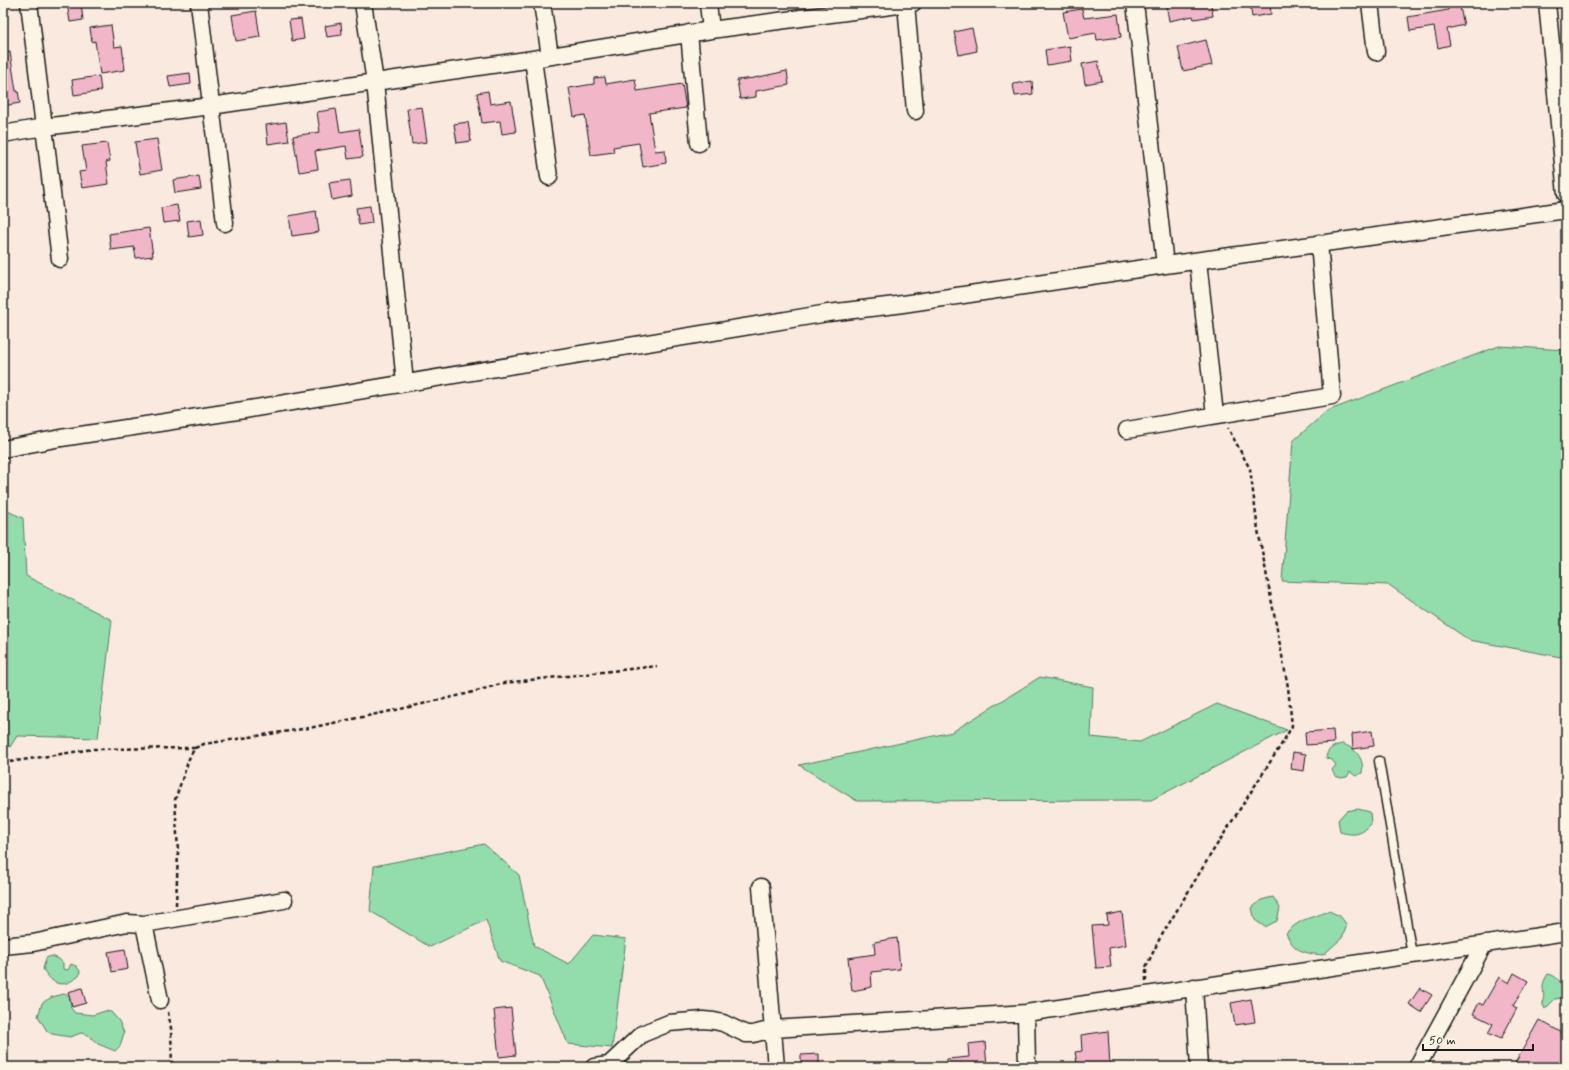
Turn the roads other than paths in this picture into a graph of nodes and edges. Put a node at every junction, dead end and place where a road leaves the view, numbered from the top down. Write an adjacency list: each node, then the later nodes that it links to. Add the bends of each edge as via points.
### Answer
1 (29, 3): 18 (street)
2 (199, 3): 16 (street)
3 (363, 3): 15 (street)
4 (542, 3): 13 (street)
5 (708, 3): 10 (street)
6 (908, 3): 10 (street); 17 (street)
7 (1135, 3): 28 (street)
8 (1370, 3): 12 (street)
9 (1547, 3): 22 (street)
10 (711, 30): 11 (street)
11 (689, 33): 13 (street); 20 (street)
12 (1376, 52)
13 (550, 56): 14 (street)
14 (533, 59): 15 (street); 21 (street)
15 (375, 82): 16 (street); 29 (street)
16 (211, 106): 18 (street); 24 (street)
17 (915, 111)
18 (44, 128): 19 (street); 26 (street)
19 (3, 134)
20 (699, 143)
21 (549, 177)
22 (1566, 194)
23 (1566, 210): 25 (street)
24 (225, 223)
25 (1319, 243): 27 (street); 30 (street, via 1332,396)
26 (60, 259)
27 (1198, 261): 28 (street); 30 (street)
28 (1165, 265): 29 (street, via 828,313)
29 (405, 383): 32 (street)
30 (1215, 415): 31 (street)
31 (1127, 430)
32 (3, 449)
33 (1379, 762): 40 (lane)
34 (761, 887): 44 (street)
35 (284, 900): 36 (street)
36 (144, 924): 39 (street, via 127,924); 42 (street)
37 (1566, 932): 38 (street)
38 (1484, 944): 40 (street); 45 (street)
39 (3, 946)
40 (1412, 955): 41 (street)
41 (1194, 987): 43 (street); 49 (street)
42 (160, 1000)
43 (1026, 1013): 44 (street); 48 (street)
44 (774, 1029): 46 (street, via 746,1034 714,1020 669,1023 642,1034 609,1064); 47 (street)
45 (1420, 1066)
46 (594, 1067)
47 (776, 1067)
48 (1027, 1067)
49 (1198, 1067)

